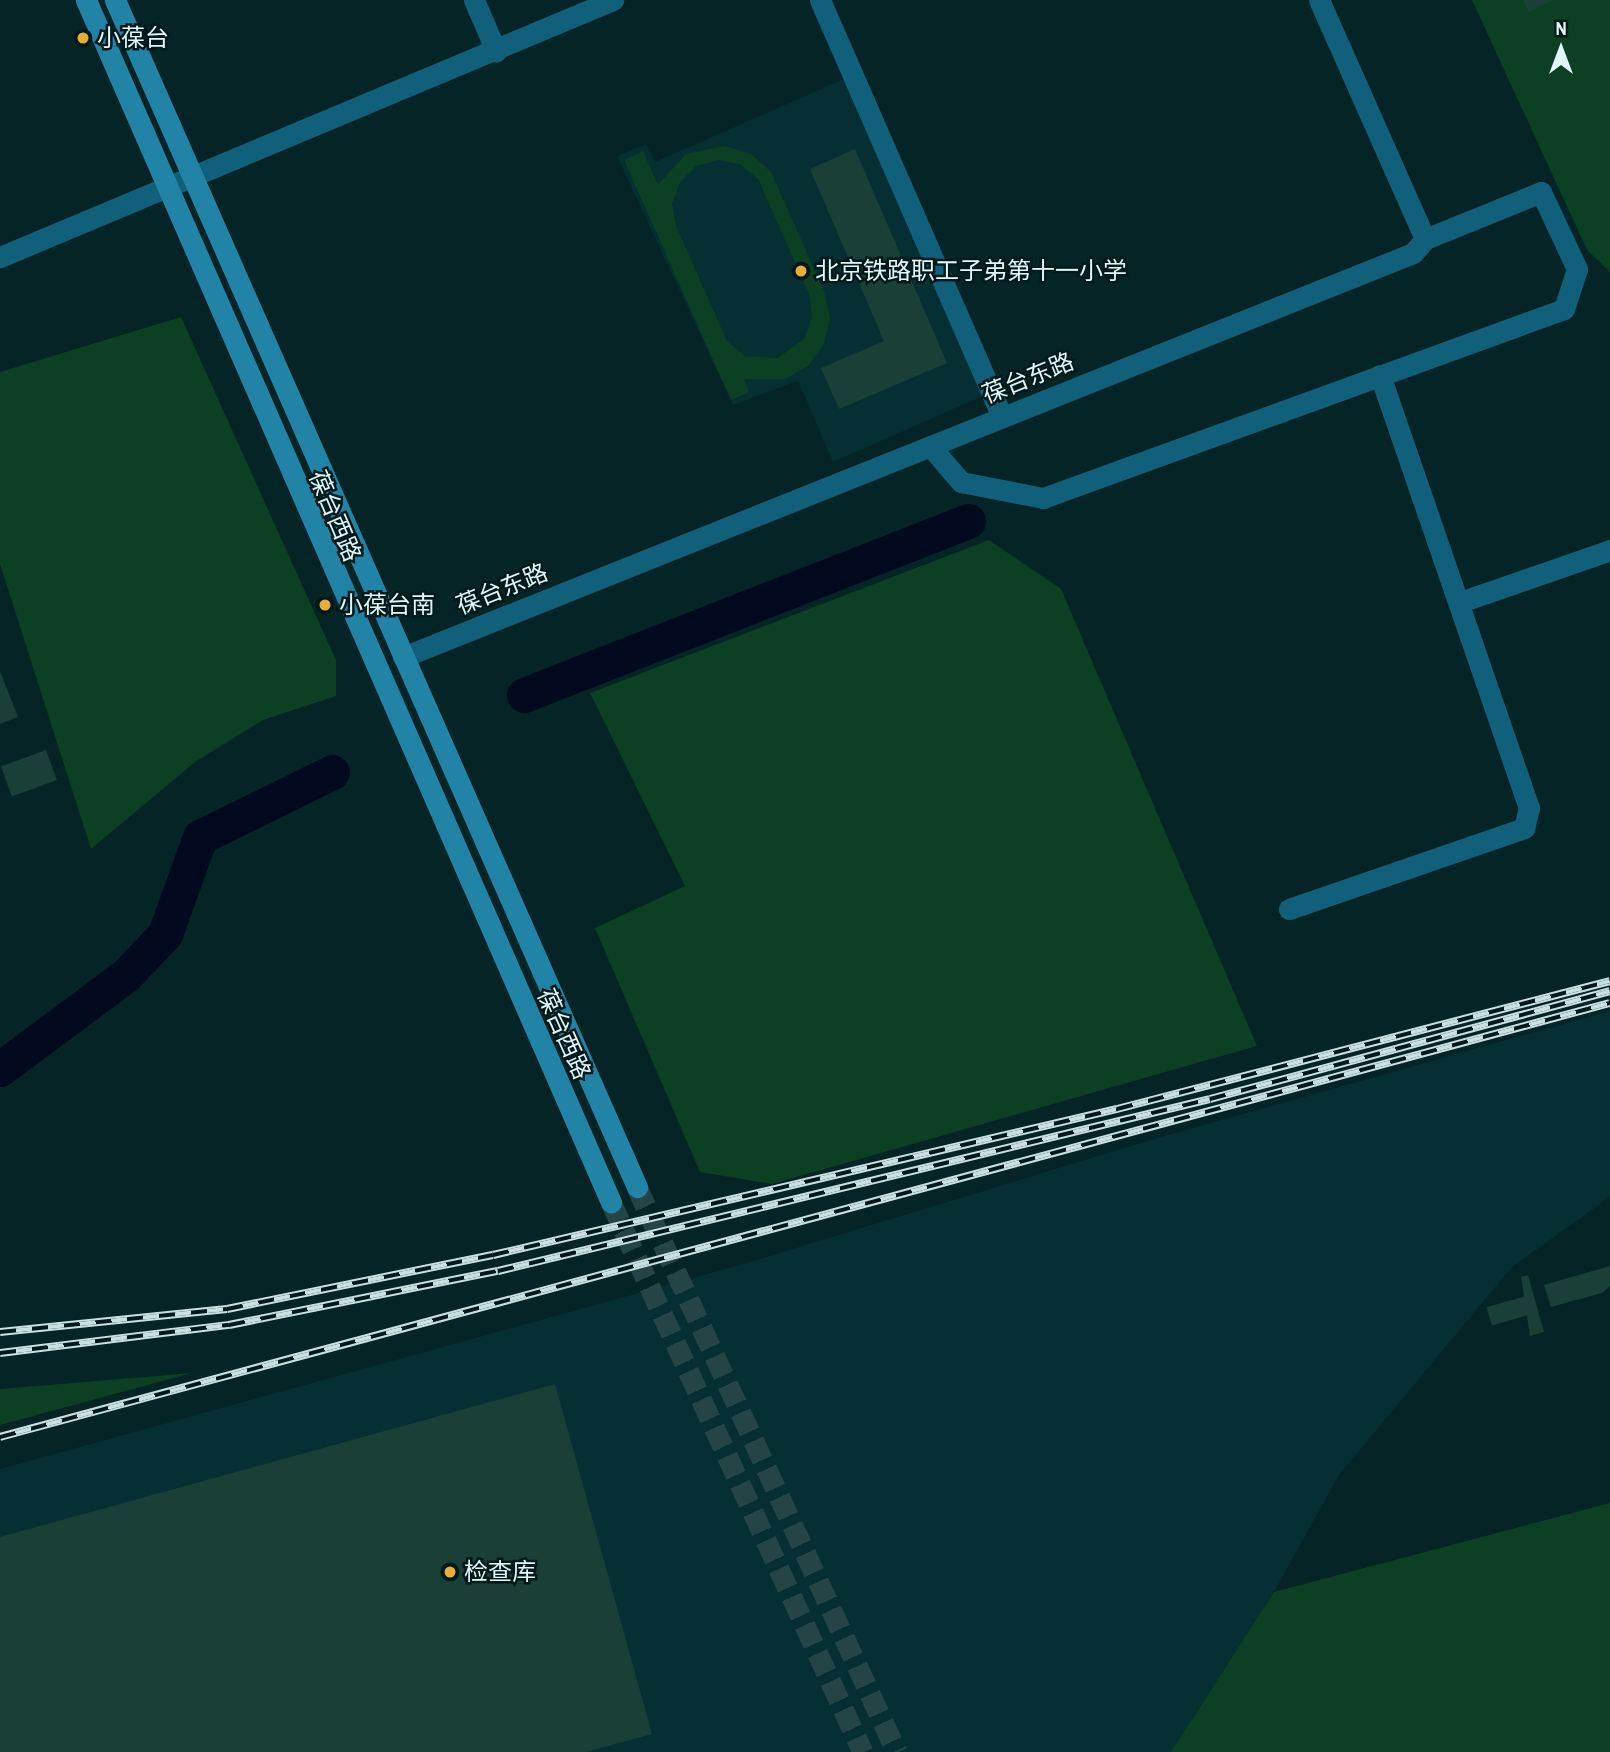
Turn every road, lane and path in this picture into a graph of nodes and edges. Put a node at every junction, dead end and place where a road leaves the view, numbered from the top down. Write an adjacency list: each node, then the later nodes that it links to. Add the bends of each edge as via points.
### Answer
1 (86, 0): 9 (street, 葆台西路)
2 (115, 0): 8 (street, 葆台西路)
3 (474, 0): 7 (street)
4 (613, 0): 7 (street)
5 (820, 0): 13 (street)
6 (1320, 0): 10 (street)
7 (496, 51): 8 (street)
8 (190, 182): 9 (street); 17 (street, 葆台西路)
9 (168, 192): 11 (street); 20 (street, 葆台西路)
10 (1425, 239): 12 (street, 葆台东路, via 1541,192 1577,269 1564,309); 13 (street, 葆台东路, via 1413,253)
11 (0, 257)
12 (1380, 375): 14 (street, via 1043,498 961,482); 16 (street)
13 (1002, 417): 14 (street, 葆台东路)
14 (930, 446): 17 (street, 葆台东路)
15 (1610, 550): 16 (street)
16 (1463, 601): 18 (street, via 1529,808 1524,828)
17 (403, 657): 19 (street, 葆台西路)
18 (1289, 909)
19 (637, 1188)
20 (611, 1202)

